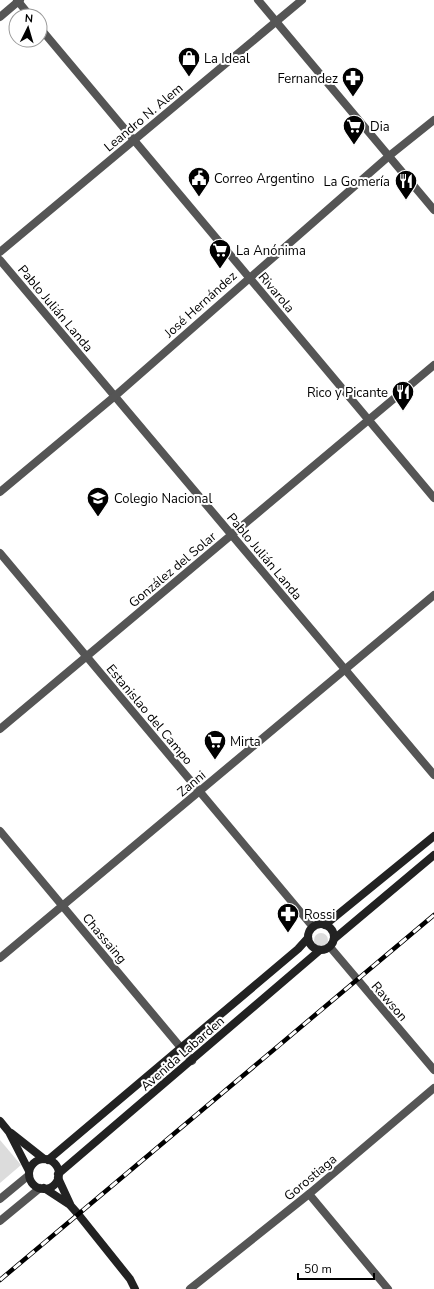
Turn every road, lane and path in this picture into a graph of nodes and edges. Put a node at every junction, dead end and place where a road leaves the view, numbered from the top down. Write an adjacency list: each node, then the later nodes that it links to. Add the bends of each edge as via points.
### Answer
1 (18, 0): 4 (street)
2 (258, 0): 5 (street)
3 (302, 0): 5 (street, Leandro N. Alem)
4 (0, 16)
5 (276, 22): 8 (street, Leandro N. Alem); 9 (street)
6 (48, 38): 8 (street, Rivarola)
7 (434, 120): 9 (street, José Hernández)
8 (134, 140): 11 (street, Leandro N. Alem); 13 (street, Rivarola)
9 (389, 156): 10 (street); 13 (street, José Hernández)
10 (434, 210)
11 (0, 252)
12 (0, 260): 15 (street, Pablo Julián Landa)
13 (249, 277): 15 (street, José Hernández); 16 (street, Rivarola)
14 (434, 365): 16 (street, González del Solar)
15 (115, 396): 17 (street, José Hernández); 19 (street, Pablo Julián Landa)
16 (369, 420): 18 (street, Rivarola); 19 (street, González del Solar)
17 (0, 492)
18 (434, 498)
19 (232, 535): 22 (street, González del Solar); 23 (street, Pablo Julián Landa)
20 (0, 553): 22 (street, Estanislao del Campo)
21 (434, 595): 23 (street, Zanni)
22 (86, 656): 24 (street, González del Solar); 26 (street, Estanislao del Campo)
23 (345, 670): 25 (street, Pablo Julián Landa); 26 (street, Zanni)
24 (0, 729)
25 (434, 775)
26 (200, 791): 30 (street, Zanni); 32 (street, Estanislao del Campo)
27 (0, 831): 30 (street, Chassaing)
28 (434, 836): 31 (main road)
29 (434, 855): 34 (main road)
30 (63, 906): 37 (street, Zanni); 38 (street, Chassaing)
31 (325, 925): 32 (main road); 34 (main road, via 332,930)
32 (313, 927): 33 (main road)
33 (308, 938): 36 (main road, via 312,947); 38 (main road, Avenida Labarden)
34 (334, 939): 35 (main road)
35 (330, 947): 36 (main road); 40 (street, Rawson)
36 (320, 950): 39 (main road, Avenida Labarden)
37 (0, 958)
38 (181, 1048): 39 (street, Chassaing); 44 (main road, Avenida Labarden)
39 (192, 1061): 46 (main road, Avenida Labarden)
40 (434, 1070)
41 (434, 1088): 48 (street, Gorostiaga)
42 (0, 1121): 43 (main road)
43 (9, 1132): 44 (main road); 45 (main road)
44 (46, 1159): 45 (main road, via 34,1162); 46 (main road, via 55,1164)
45 (29, 1173): 47 (main road, via 33,1184); 49 (street)
46 (58, 1176): 47 (main road, via 54,1184); 50 (main road)
47 (42, 1188): 50 (main road); 51 (street)
48 (309, 1194): 53 (street, Gorostiaga); 57 (street)
49 (0, 1199)
50 (70, 1205): 52 (main road)
51 (0, 1221)
52 (130, 1279): 54 (main road); 55 (main road)
53 (197, 1286): 56 (street, Gorostiaga)
54 (136, 1289)
55 (141, 1289)
56 (190, 1289)
57 (388, 1289)

